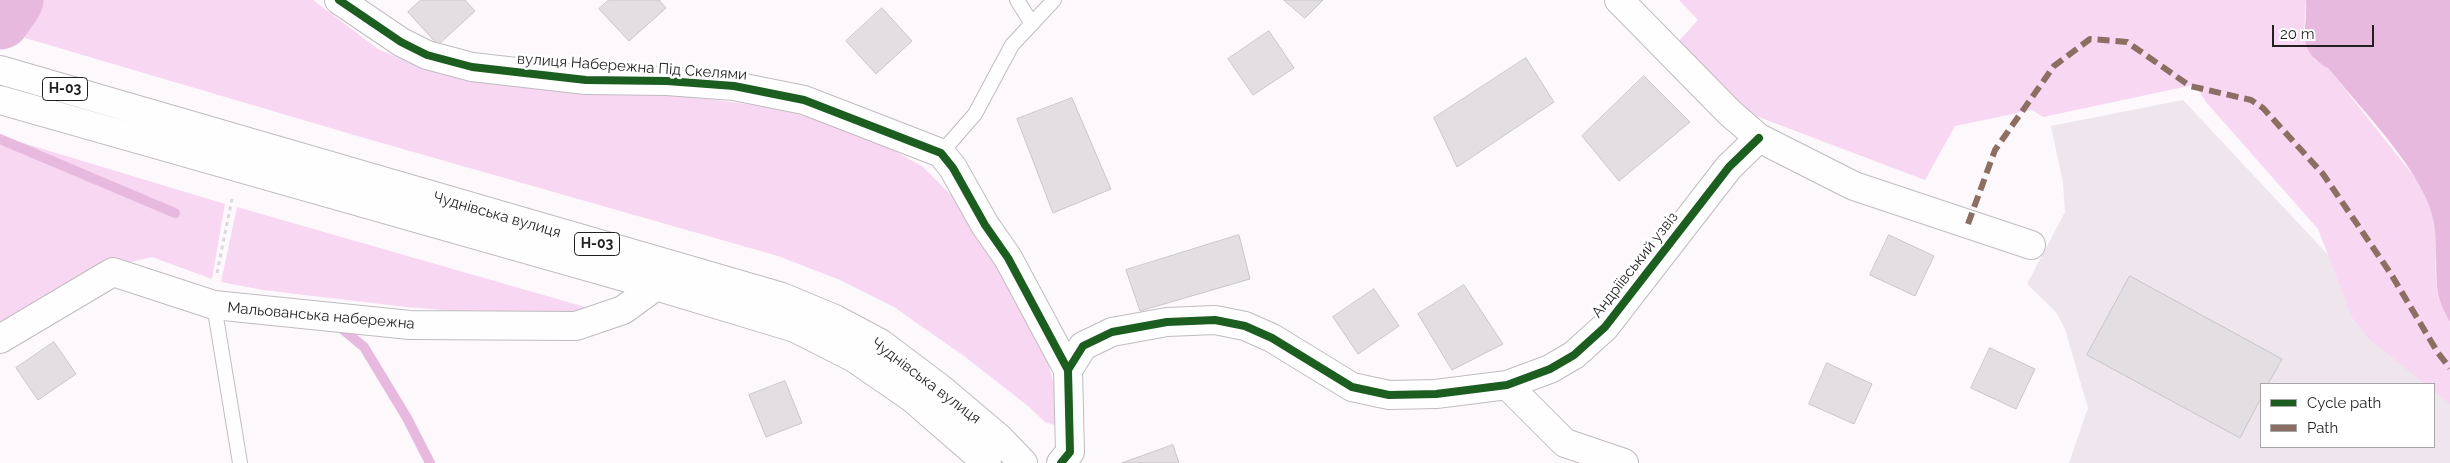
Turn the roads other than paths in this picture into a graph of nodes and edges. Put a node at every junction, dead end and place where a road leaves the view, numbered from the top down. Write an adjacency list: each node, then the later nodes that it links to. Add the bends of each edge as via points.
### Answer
1 (339, 0): 9 (street, вулиця Набережна Під Скелями, via 401,42 427,55 472,67 586,80 734,86 804,100)
2 (1017, 0): 5 (lane)
3 (1054, 0): 5 (lane)
4 (1619, 0): 8 (street, via 1730,113)
5 (1032, 24): 9 (lane, via 1012,46 975,114)
6 (0, 70): 18 (street, Чуднівська вулиця / Н-03, via 782,297 835,319 880,343 940,388)
7 (0, 100): 11 (street, Чуднівська вулиця / Н-03)
8 (1759, 138): 10 (street, via 1854,186); 15 (street, Андріївський узвіз, via 1730,167 1605,327 1574,355 1550,369)
9 (941, 153): 14 (street, via 1008,258)
10 (2032, 246)
11 (656, 286): 12 (street, Мальованська набережна, via 623,310 576,326 410,325); 17 (street, Чуднівська вулиця / Н-03, via 795,328 854,358 912,398)
12 (215, 293): 13 (street, Мальованська набережна, via 113,272); 16 (lane)
13 (0, 339)
14 (1068, 370): 15 (street, Андріївський узвіз, via 1083,346 1112,332 1167,322 1214,320 1245,326 1272,338 1352,387 1389,395 1436,394); 19 (street, via 1070,452)
15 (1507, 385): 20 (street, via 1565,443)
16 (240, 463)
17 (987, 463)
18 (1023, 463)
19 (1061, 463)
20 (1624, 463)

